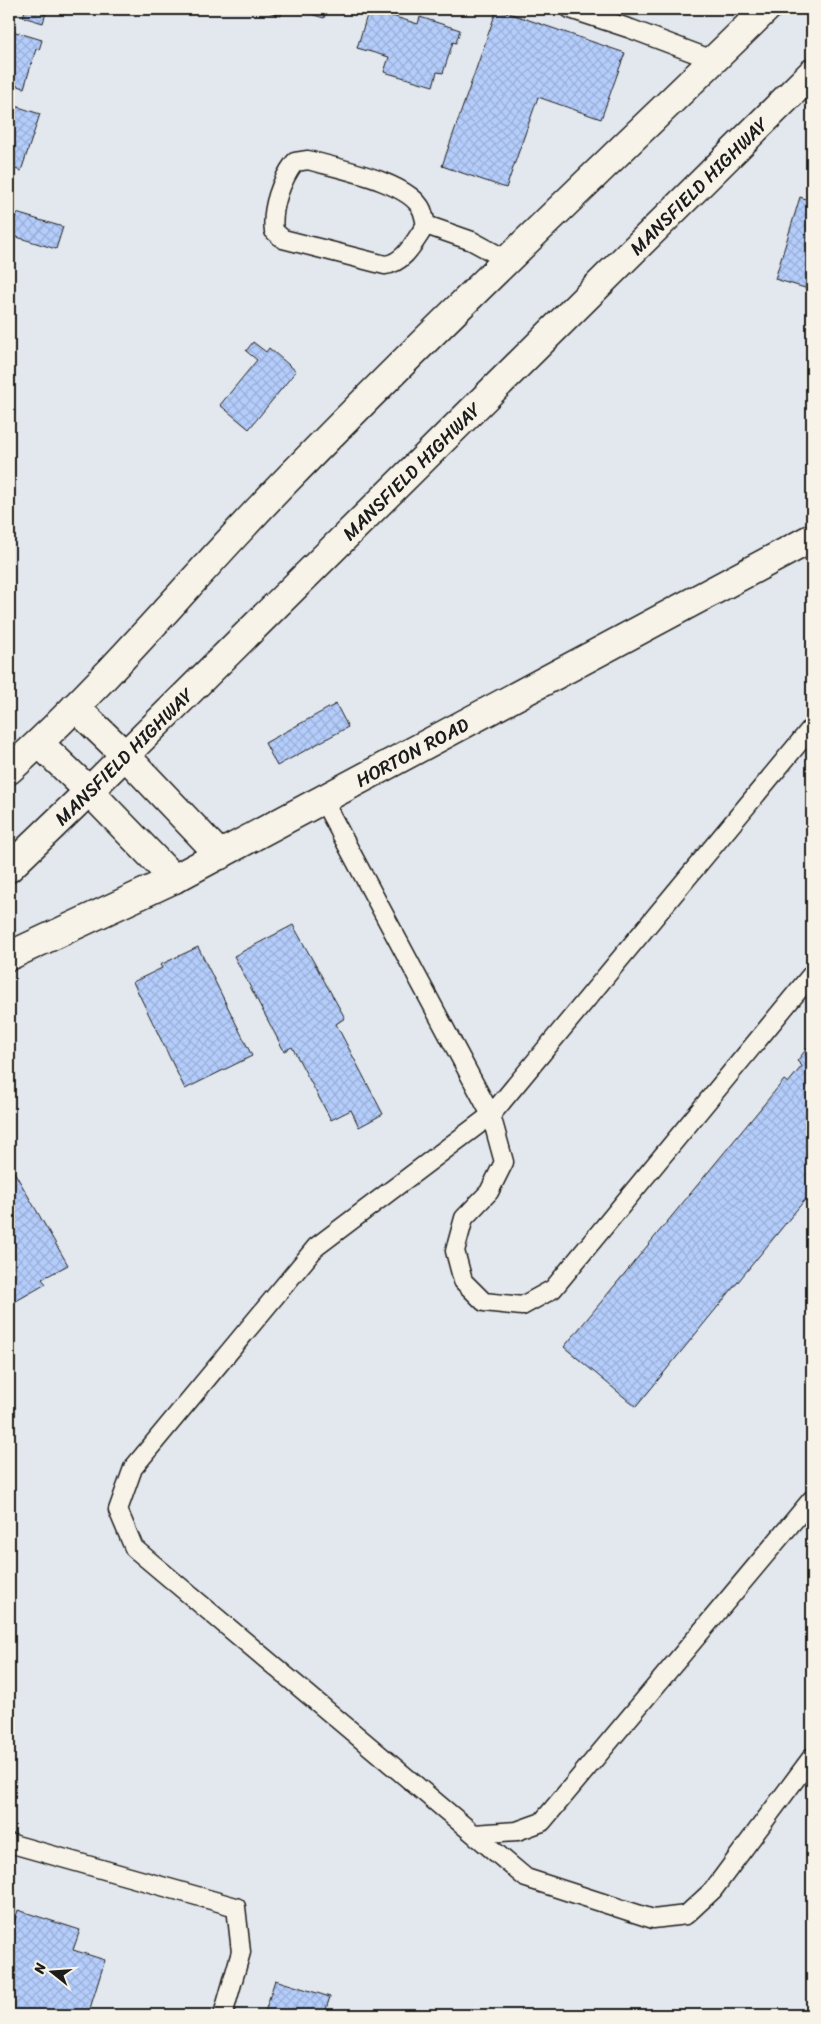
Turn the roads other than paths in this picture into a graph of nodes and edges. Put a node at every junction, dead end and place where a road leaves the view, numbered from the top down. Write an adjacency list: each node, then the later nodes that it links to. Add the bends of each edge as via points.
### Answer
1 (570, 9): 3 (lane)
2 (766, 9): 3 (main road)
3 (714, 60): 6 (main road)
4 (812, 73): 11 (main road, MANSFIELD HIGHWAY)
5 (426, 225): 5 (lane, via 422,209 390,183 308,160 295,162 287,173 272,218 274,231 284,239 385,266 395,264 403,257); 6 (lane, via 472,241)
6 (507, 260): 8 (main road, via 281,486)
7 (812, 538): 14 (main road, HORTON ROAD)
8 (75, 707): 10 (main road); 11 (main road)
9 (812, 727): 20 (lane)
10 (39, 743): 12 (main road); 13 (main road)
11 (124, 754): 13 (main road, MANSFIELD HIGHWAY); 15 (main road)
12 (9, 770)
13 (89, 791): 16 (main road, MANSFIELD HIGHWAY); 17 (main road)
14 (323, 800): 15 (main road, HORTON ROAD); 20 (lane)
15 (220, 855): 17 (main road, HORTON ROAD)
16 (9, 868)
17 (174, 879): 18 (main road, HORTON ROAD)
18 (9, 956)
19 (812, 974): 20 (lane, via 553,1288 522,1306 484,1302 462,1281 455,1251 464,1218 489,1192 504,1162)
20 (491, 1115): 23 (lane, via 316,1247 133,1468 118,1510 134,1548)
21 (812, 1499): 23 (lane, via 542,1822 517,1831)
22 (812, 1757): 23 (lane, via 713,1890 686,1915 653,1919 526,1878)
23 (474, 1834)
24 (9, 1843): 25 (lane, via 236,1907 241,1952)
25 (223, 2015)

